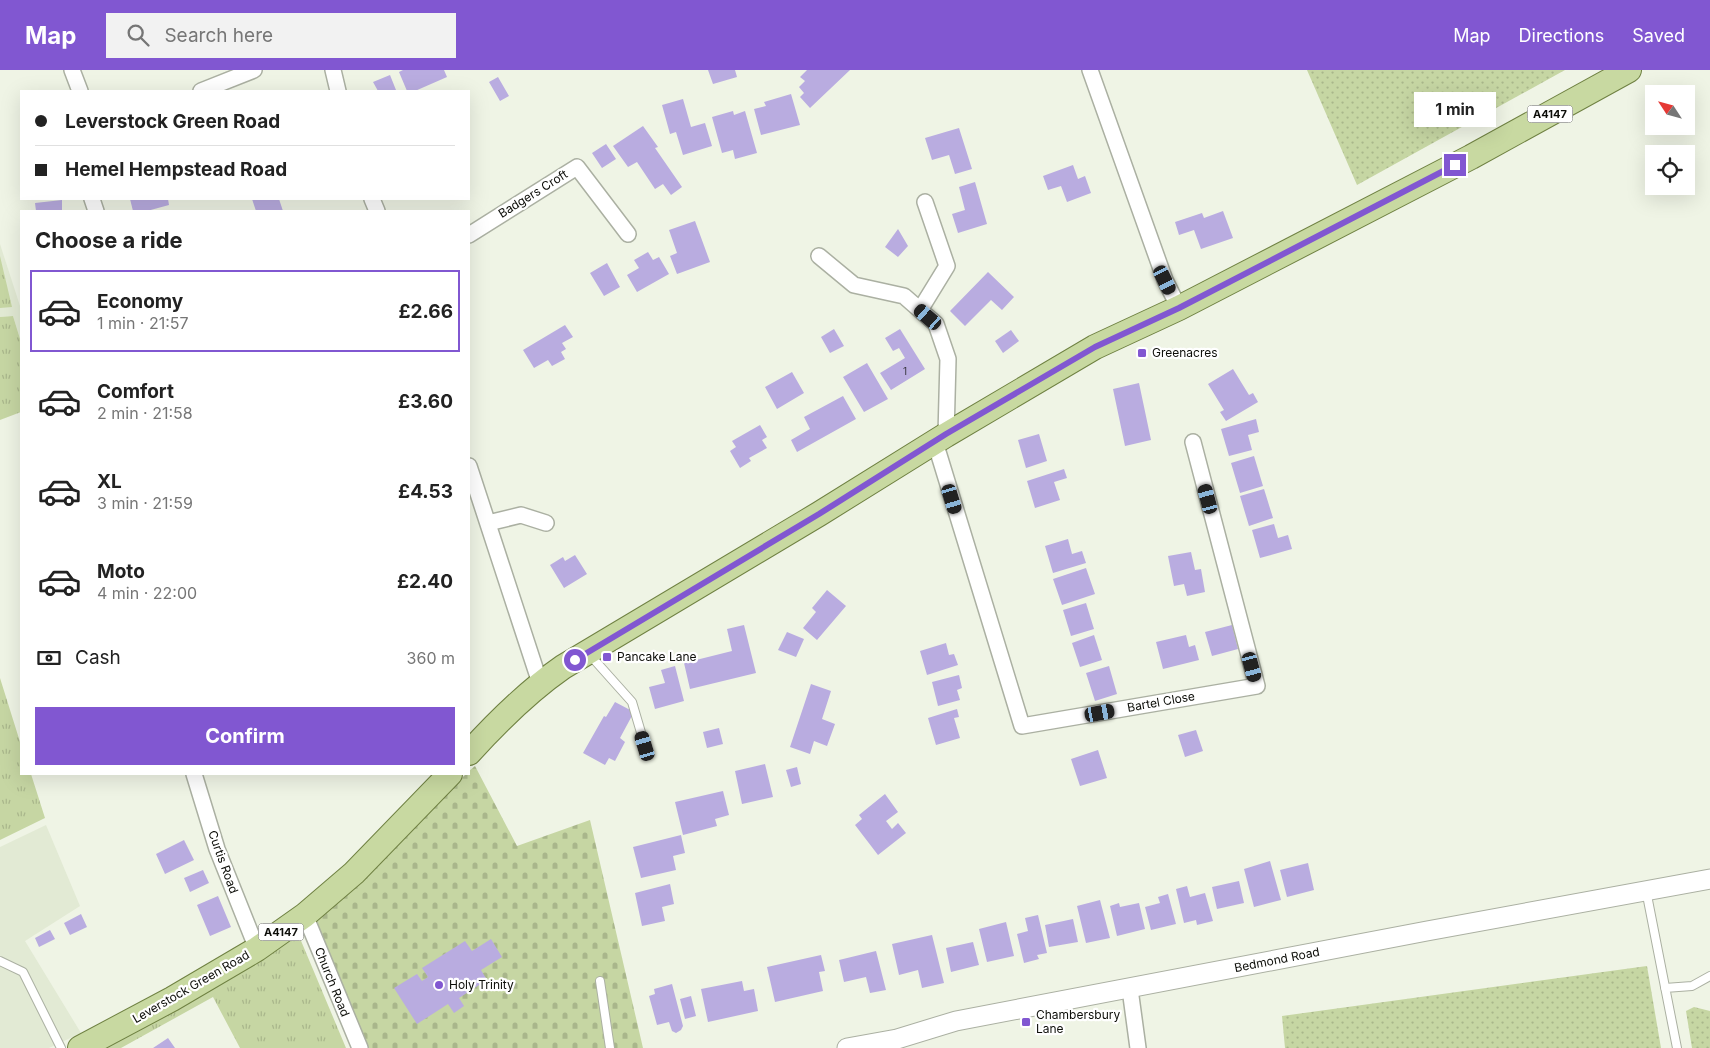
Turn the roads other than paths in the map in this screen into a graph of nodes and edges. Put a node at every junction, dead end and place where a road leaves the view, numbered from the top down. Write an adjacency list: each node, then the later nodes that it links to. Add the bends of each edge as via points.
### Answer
1 (72, 70): 6 (street)
2 (254, 70): 7 (street)
3 (333, 70): 8 (street)
4 (1090, 70): 13 (street, via 1165,280)
5 (1629, 70): 13 (main road, A4147, via 1471,157)
6 (80, 90)
7 (204, 90)
8 (338, 90)
9 (925, 202): 14 (street, via 946,266)
10 (470, 234): 11 (street, Badgers Croft, via 577,167)
11 (628, 234)
12 (818, 256): 14 (street, via 854,285 904,296)
13 (1179, 308): 15 (main road, A4147, via 1095,347)
14 (920, 310): 15 (street, via 936,324 948,359)
15 (941, 438): 16 (street, Bartel Close, via 1022,726 1257,686); 20 (main road, A4147)
16 (1193, 442)
17 (470, 469): 18 (street)
18 (488, 523): 19 (street, via 521,515); 21 (street)
19 (546, 523)
20 (587, 652): 21 (main road, A4147); 22 (lane, via 632,702)
21 (540, 683): 23 (main road, A4147, via 502,716)
22 (645, 746)
23 (470, 752)
24 (194, 775): 29 (street, Curtis Road, via 217,850)
25 (449, 775): 28 (main road, Leverstock Green Road / A4147, via 354,872)
26 (1710, 879): 27 (street, Bedmond Road)
27 (1646, 890): 33 (street, Bedmond Road); 34 (lane)
28 (305, 916): 29 (main road, Leverstock Green Road / A4147); 38 (street, Church Road)
29 (257, 949): 37 (main road, Leverstock Green Road / A4147)
30 (0, 961): 36 (lane, via 23,972)
31 (1710, 976): 34 (lane, via 1692,986)
32 (600, 981): 39 (lane)
33 (1130, 988): 35 (street, Bedmond Road, via 956,1020); 41 (street)
34 (1665, 988): 42 (lane)
35 (897, 1044): 40 (street, Bedmond Road)
36 (61, 1048)
37 (80, 1048)
38 (360, 1048)
39 (610, 1048)
40 (847, 1048)
41 (1138, 1048)
42 (1677, 1048)

